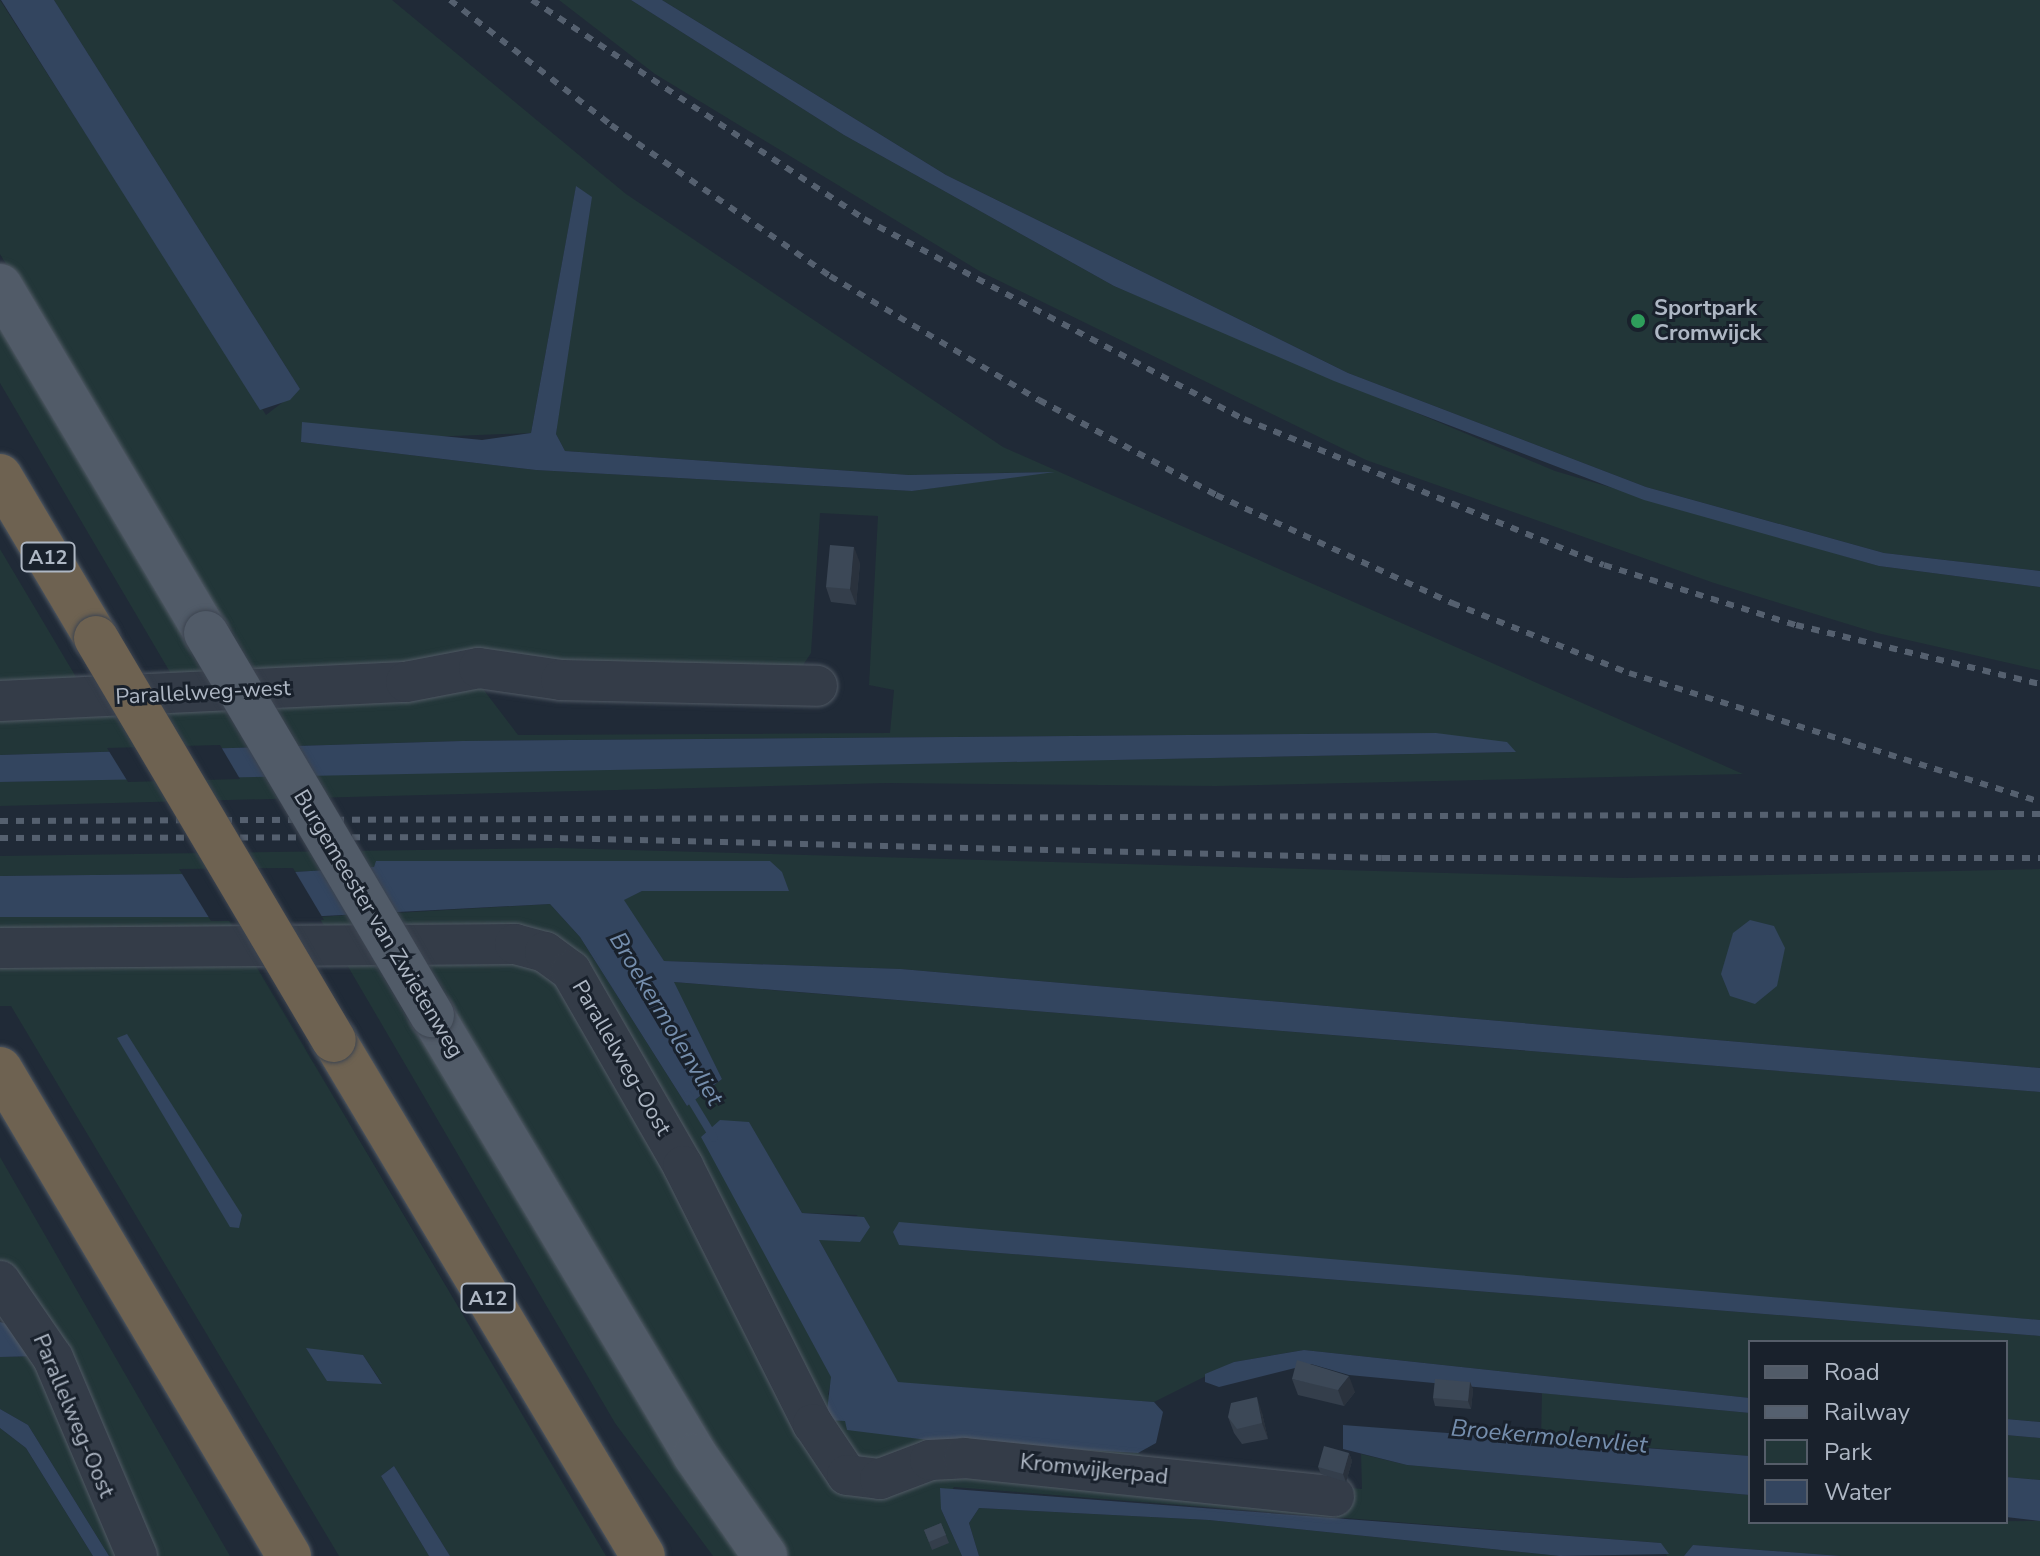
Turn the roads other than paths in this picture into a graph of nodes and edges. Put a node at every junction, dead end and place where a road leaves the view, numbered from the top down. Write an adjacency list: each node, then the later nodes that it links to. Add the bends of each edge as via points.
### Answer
1 (0, 286): 13 (main road, Burgemeester van Zwietenweg, bridge, via 687,1442)
2 (0, 476): 12 (highway, A12, bridge)
3 (817, 686): 4 (street, Parallelweg-west, via 561,680 479,668 406,682)
4 (0, 701)
5 (0, 948): 8 (street, Parallelweg-Oost, via 515,944 545,952 571,971 683,1166 813,1424 838,1466)
6 (0, 1069): 11 (highway)
7 (0, 1281): 10 (street, Parallelweg-Oost, via 53,1358)
8 (858, 1480): 9 (street, Kromwijkerpad, via 964,1458)
9 (1334, 1496)
10 (137, 1556)
11 (289, 1556)
12 (643, 1556)
13 (765, 1556)

